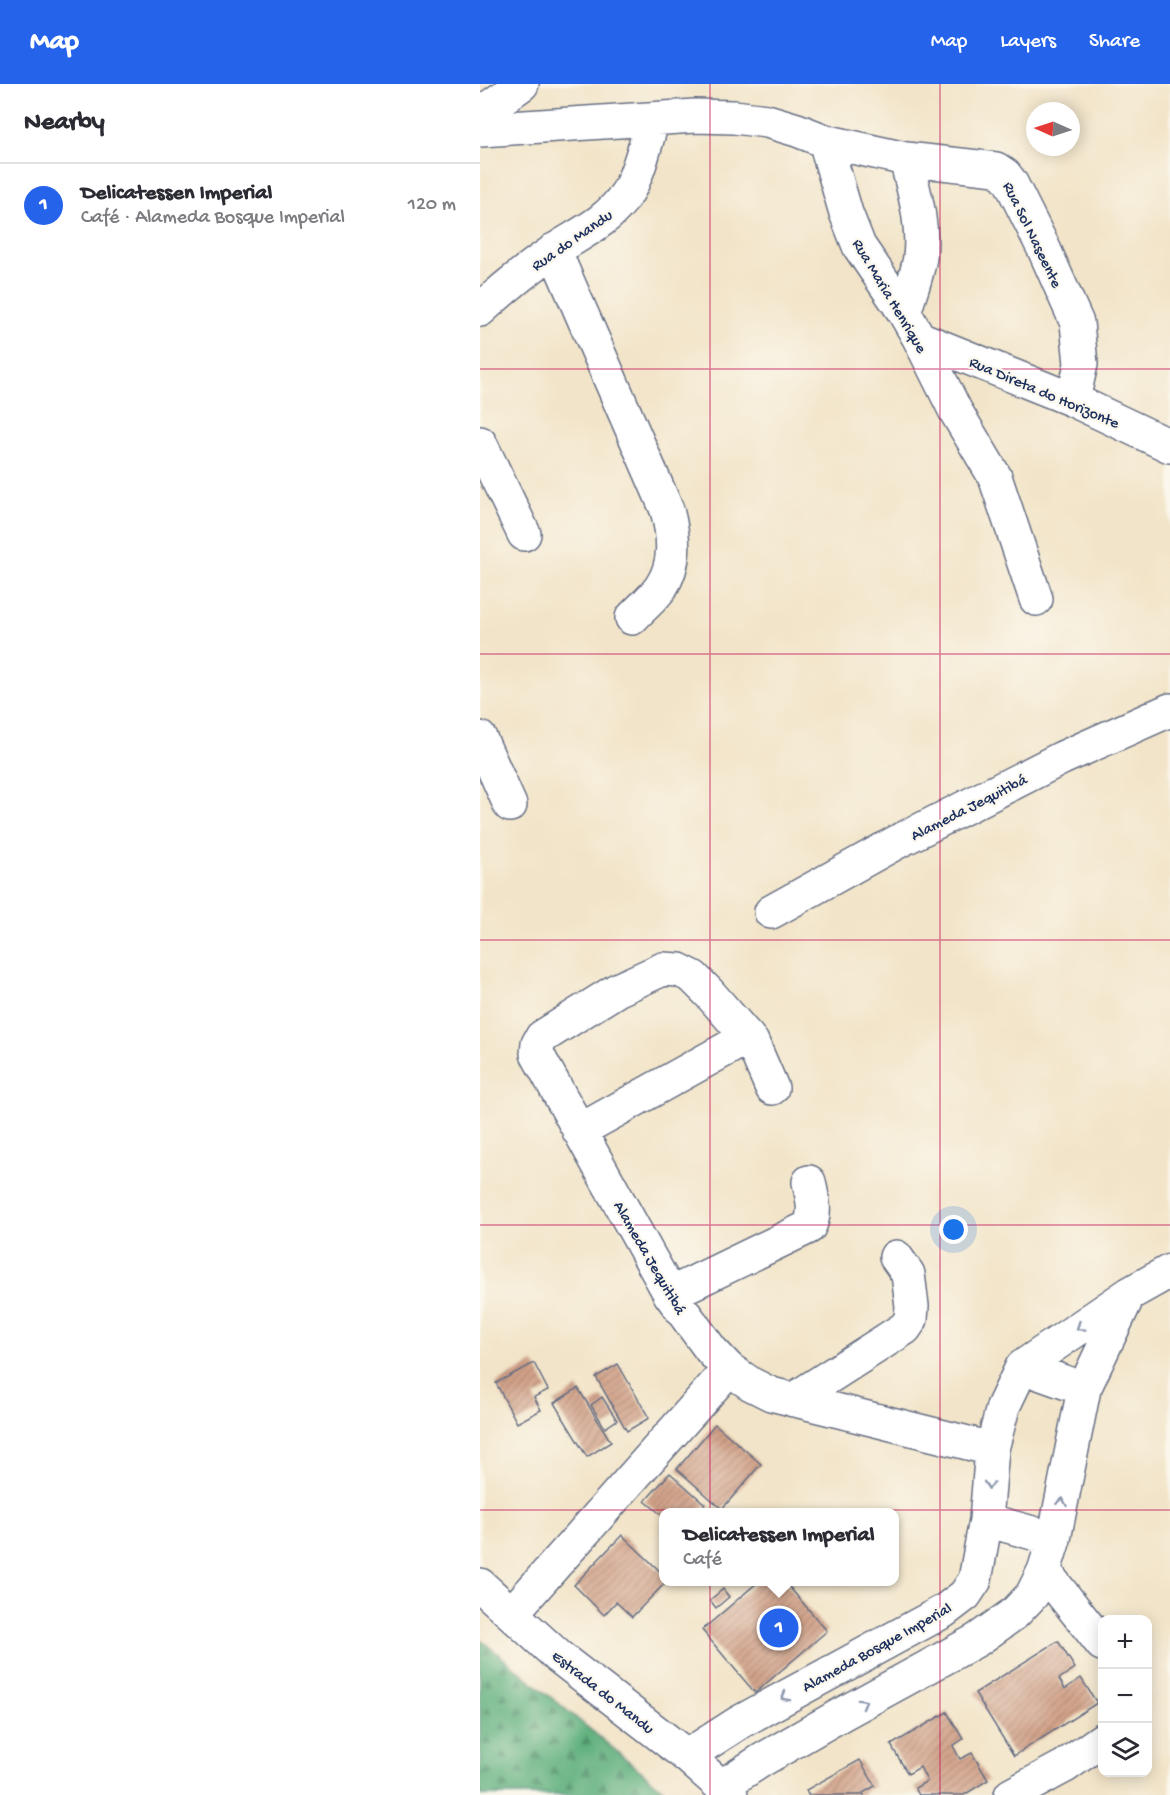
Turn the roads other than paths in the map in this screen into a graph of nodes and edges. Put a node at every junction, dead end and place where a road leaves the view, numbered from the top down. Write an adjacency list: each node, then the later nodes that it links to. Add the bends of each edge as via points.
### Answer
1 (522, 84): 2 (street)
2 (480, 114)
3 (653, 119): 4 (street); 5 (street, via 745,118 768,121); 7 (street, Rua do Mandu, via 628,191 612,213)
4 (480, 130)
5 (825, 141): 6 (street, Rua Sol Naseente); 9 (street, Rua Maria Henrique, via 859,246)
6 (906, 159): 9 (street, via 919,214 920,256); 10 (street, Rua Sol Naseente, via 996,169 1011,183 1077,323 1081,364)
7 (554, 250): 8 (street, Rua do Mandu); 15 (street, via 673,531 674,555 661,588)
8 (480, 310)
9 (912, 325): 10 (street, Rua Direta do Horizonte); 14 (street, Rua Maria Henrique, via 994,477)
10 (1073, 400): 12 (street, Rua Direta do Horizonte)
11 (480, 442): 13 (street)
12 (1170, 446)
13 (524, 534)
14 (1036, 599)
15 (632, 618)
16 (1170, 710): 19 (street, Alameda Jequitibá, via 1062,758 927,826)
17 (481, 741): 18 (street)
18 (510, 805)
19 (771, 912)
20 (748, 1037): 21 (street); 22 (street); 22 (street, Alameda Jequitibá, via 693,977 679,970 663,969 617,990 542,1037 538,1044 537,1054)
21 (772, 1088)
22 (579, 1131): 26 (street, Alameda Jequitibá)
23 (809, 1182): 26 (street, via 814,1208 809,1227)
24 (896, 1257): 31 (street, via 908,1274 912,1306 905,1329)
25 (1170, 1271): 27 (street)
26 (670, 1294): 29 (street, Alameda Jequitibá)
27 (1129, 1294): 28 (street, one-way to 28); 30 (street)
28 (1022, 1366): 30 (street); 32 (street, Alameda Bosque Imperial, via 1003,1407)
29 (729, 1369): 31 (street, Alameda Jequitibá, via 771,1394); 37 (street)
30 (1084, 1389): 34 (street, one-way to 30)
31 (793, 1400): 32 (street, Alameda Jequitibá)
32 (992, 1449): 33 (street, Alameda Bosque Imperial, one-way to 33)
33 (986, 1520): 34 (street); 40 (street, Alameda Bosque Imperial, one-way to 40, via 975,1580 965,1595 944,1611 740,1722)
34 (1054, 1539): 35 (street)
35 (1044, 1571): 38 (street); 41 (street, one-way to 35, via 762,1760 977,1640 1015,1613 1032,1594)
36 (480, 1585): 37 (street, Estrada do Mandu)
37 (512, 1614): 40 (street, Estrada do Mandu, via 559,1657)
38 (1098, 1639)
39 (1098, 1743): 42 (street)
40 (687, 1756): 41 (street, Estrada do Mandu)
41 (727, 1791)
42 (1011, 1795)

